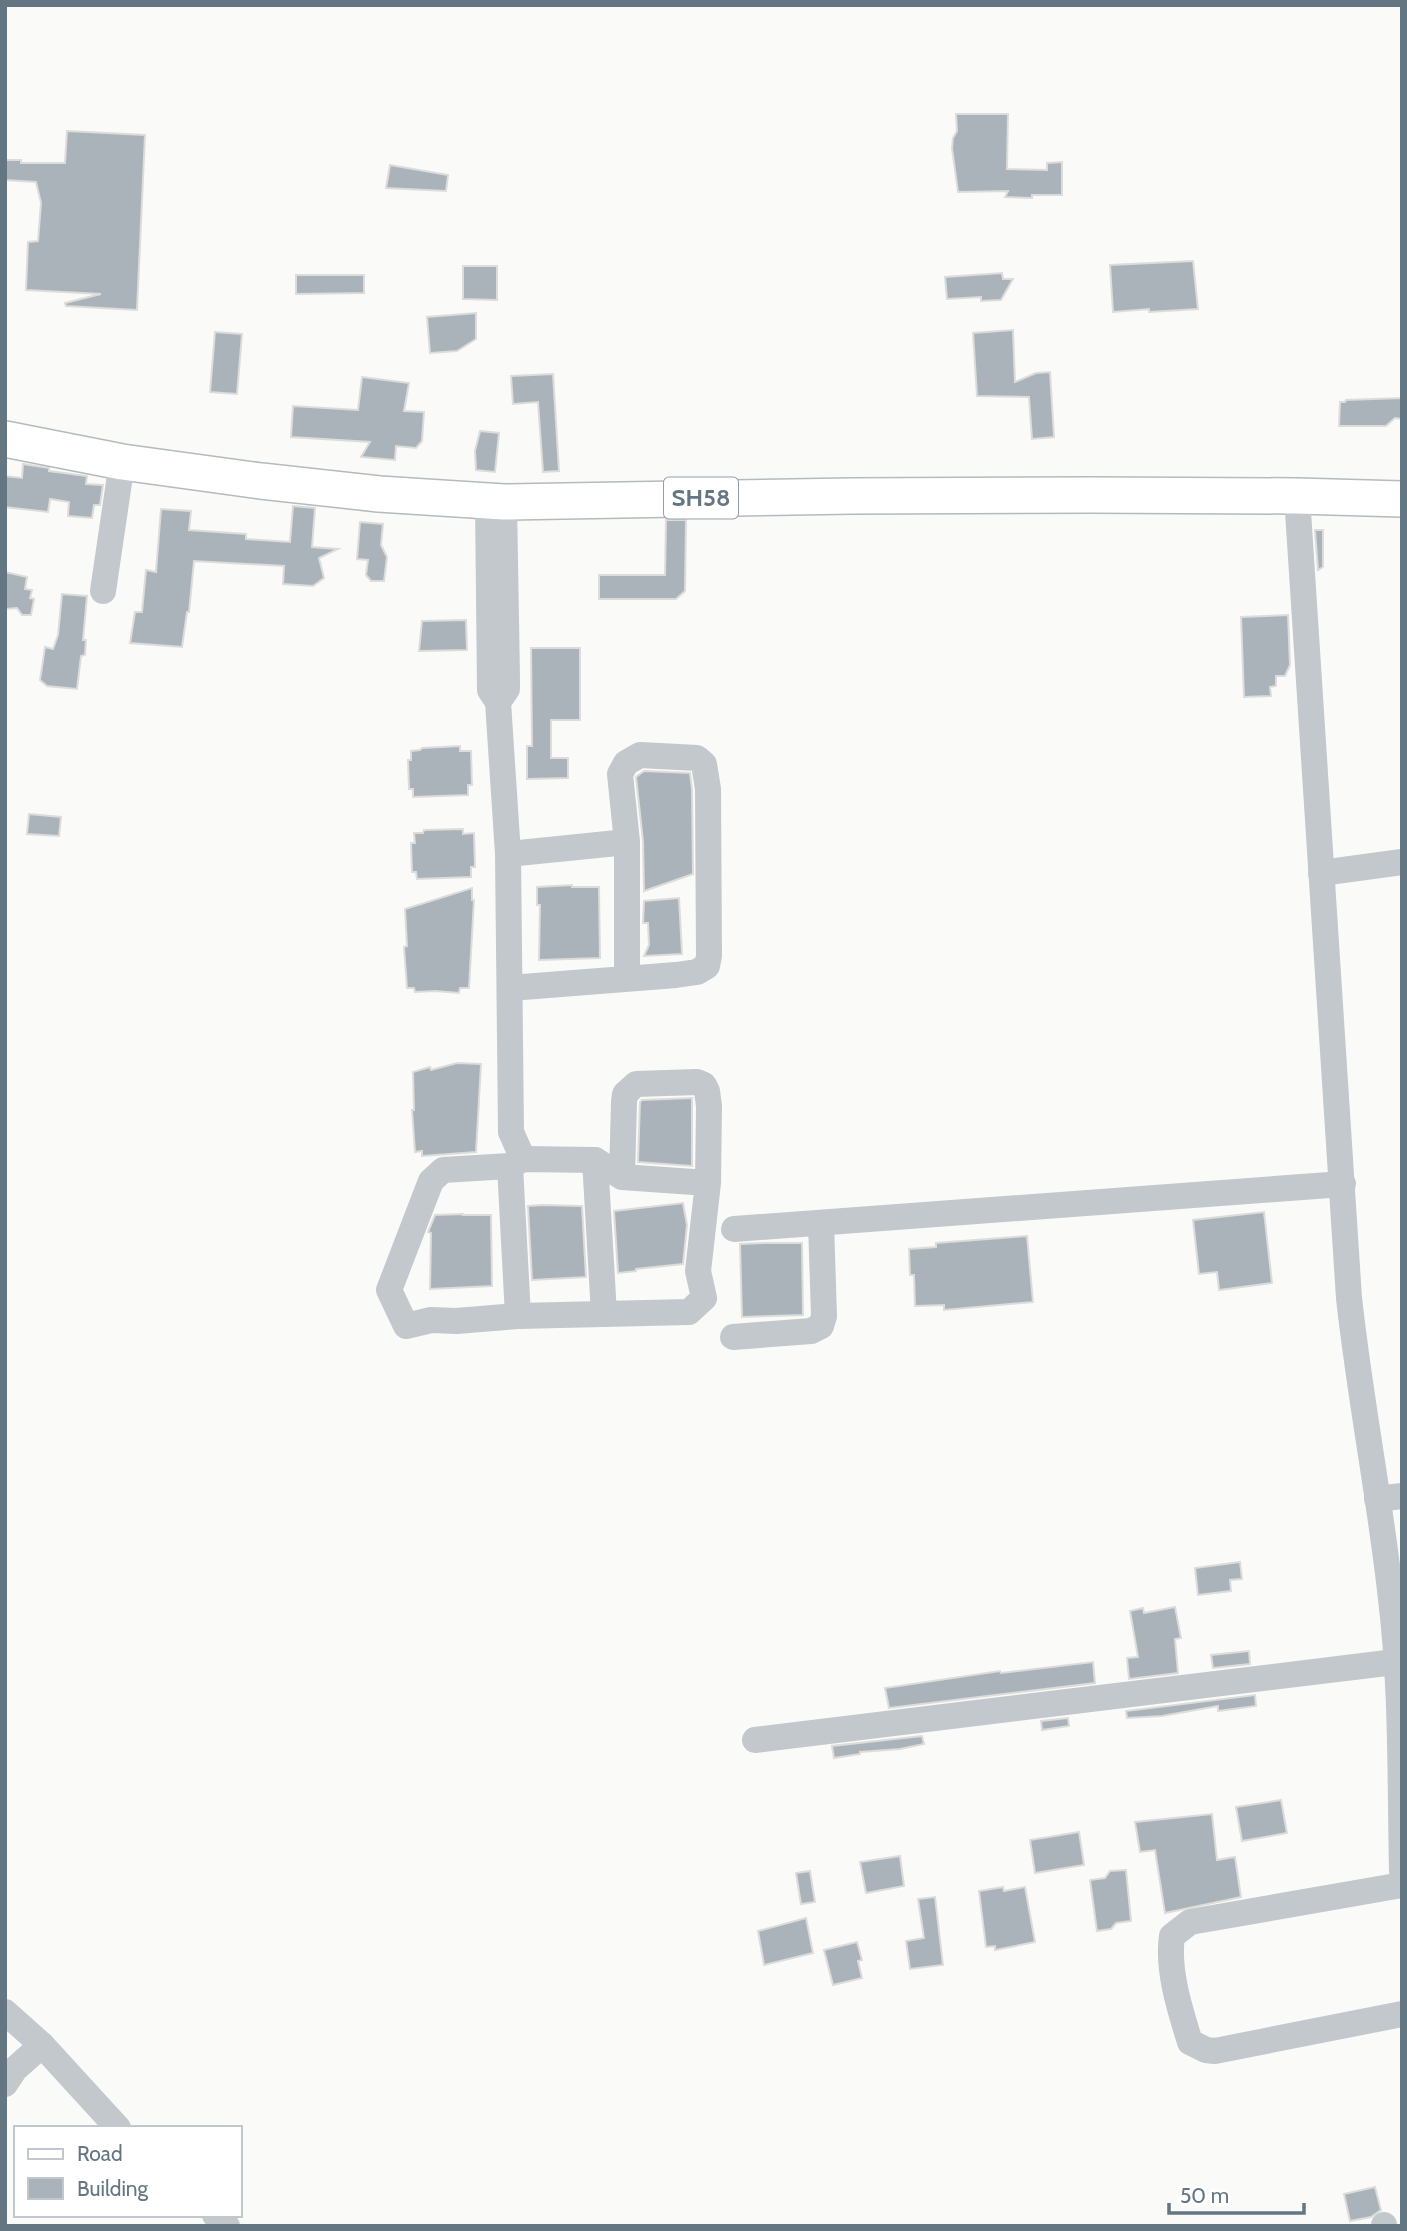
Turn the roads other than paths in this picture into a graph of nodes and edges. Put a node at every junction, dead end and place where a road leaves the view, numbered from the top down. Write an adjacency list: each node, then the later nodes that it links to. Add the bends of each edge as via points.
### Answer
1 (5, 439): 2 (main road, SH58)
2 (122, 462): 5 (main road, SH58, via 340,489); 6 (street)
3 (1297, 496): 4 (main road, SH58); 5 (main road, SH58); 10 (street)
4 (1402, 499)
5 (496, 502): 8 (street, via 491,690 498,702)
6 (103, 591)
7 (627, 842): 8 (street); 11 (street); 11 (street, via 620,774 626,763 640,755 697,758 704,764 707,966 697,972)
8 (508, 854): 12 (street)
9 (1402, 862): 10 (street)
10 (1321, 873): 17 (street)
11 (628, 978): 12 (street)
12 (510, 988): 14 (street, via 511,1132)
13 (595, 1160): 14 (street); 15 (street); 20 (street)
14 (516, 1162): 21 (street); 21 (street, via 443,1170 435,1176 389,1290 406,1326 431,1320)
15 (622, 1177): 16 (street); 16 (street, via 624,1102 629,1088 697,1082 708,1091)
16 (708, 1183): 20 (street, via 698,1271 704,1298 689,1312)
17 (1343, 1184): 18 (street); 23 (street, via 1357,1369)
18 (821, 1223): 19 (street); 22 (street, via 821,1326 811,1331)
19 (734, 1229)
20 (604, 1314): 21 (street)
21 (518, 1315)
22 (733, 1337)
23 (1389, 1497): 24 (street)
24 (1396, 1597): 25 (street)
25 (1395, 1662): 26 (street); 27 (street)
26 (755, 1740)
27 (1401, 1752): 28 (street)
28 (1402, 1871)
29 (1402, 1885): 31 (street, via 1190,1922 1172,1936 1169,1953 1190,2042 1206,2050)
30 (5, 2012): 32 (street)
31 (1402, 2014)
32 (42, 2045): 33 (street); 34 (street)
33 (5, 2084)
34 (116, 2126)

